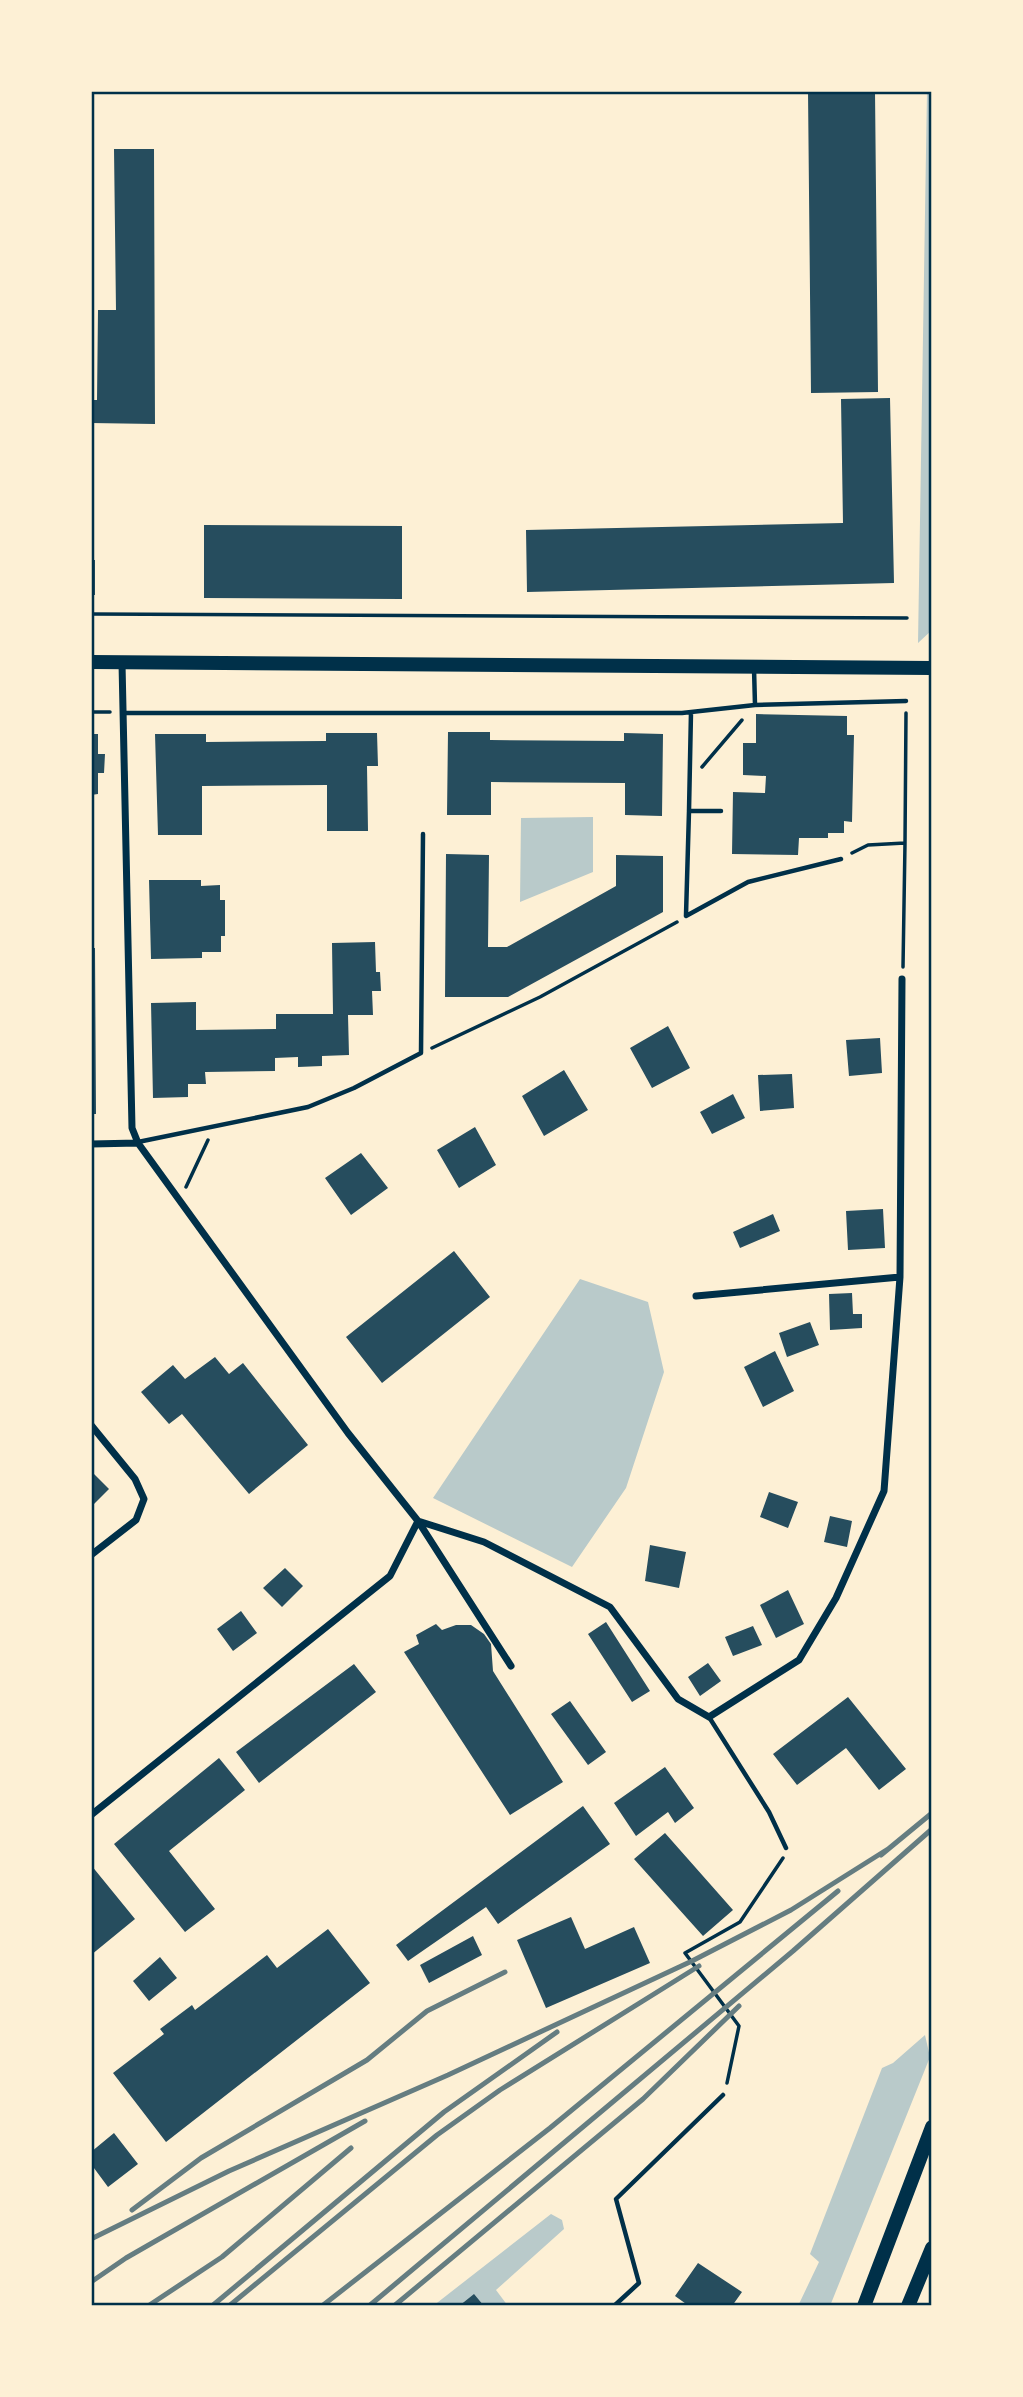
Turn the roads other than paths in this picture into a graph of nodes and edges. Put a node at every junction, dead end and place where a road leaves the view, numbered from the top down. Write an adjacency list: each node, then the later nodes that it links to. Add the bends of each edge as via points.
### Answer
1 (91, 662): 2 (main road)
2 (122, 663): 3 (main road); 8 (street)
3 (754, 667): 4 (main road); 6 (lane)
4 (932, 668)
5 (906, 701): 6 (lane)
6 (755, 705): 7 (lane)
7 (691, 712): 8 (lane); 9 (lane)
8 (123, 713): 14 (street, via 132,1128)
9 (689, 811): 10 (lane); 12 (lane, via 687,916 748,883)
10 (721, 811)
11 (423, 834): 14 (lane, via 421,1053 308,1107)
12 (841, 859)
13 (902, 979): 16 (street)
14 (138, 1143): 15 (street); 19 (street, via 348,1433)
15 (91, 1144)
16 (900, 1277): 17 (street); 22 (street, via 884,1491 836,1598 799,1660)
17 (696, 1296)
18 (91, 1424): 20 (street, via 135,1479 144,1499 136,1520)
19 (418, 1521): 21 (street); 22 (street, via 484,1542 610,1607 678,1699); 23 (street, via 390,1576)
20 (91, 1555)
21 (511, 1665)
22 (709, 1717): 24 (lane, via 769,1812)
23 (91, 1815)
24 (786, 1848)
25 (723, 2095): 28 (lane, via 616,2199 639,2283)
26 (932, 2127): 29 (main road)
27 (932, 2248): 30 (main road)
28 (614, 2306)
29 (864, 2306)
30 (908, 2306)

